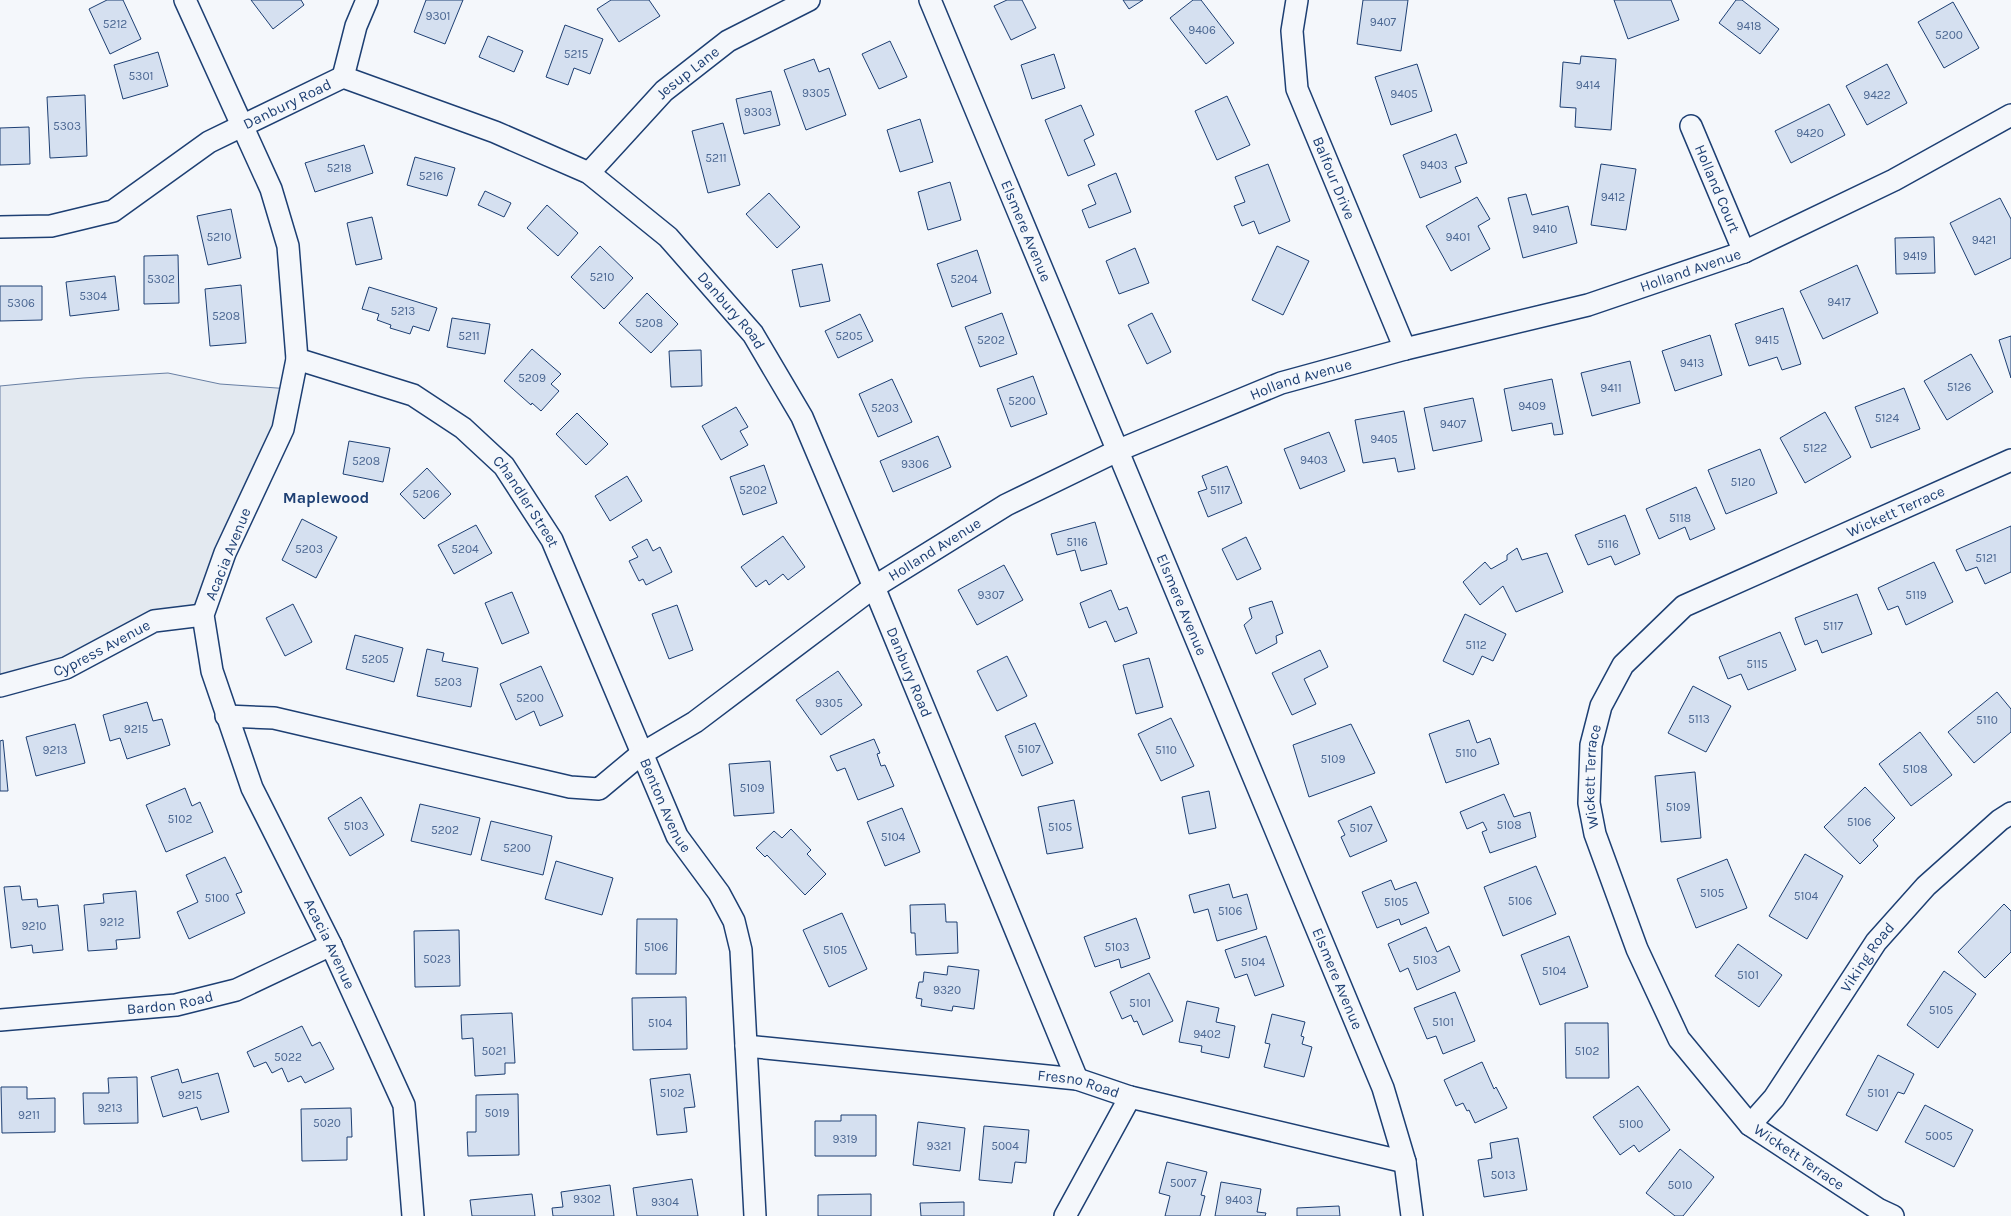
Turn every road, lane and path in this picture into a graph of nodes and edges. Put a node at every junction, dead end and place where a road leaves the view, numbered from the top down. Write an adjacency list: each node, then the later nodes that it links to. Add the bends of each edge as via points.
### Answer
1 (186, 0): 9 (street, Acacia Avenue)
2 (367, 0): 6 (street, via 356,26)
3 (809, 0): 10 (street, Jesup Lane, via 728,41 664,90)
4 (930, 0): 15 (street, Elsmere Avenue)
5 (1297, 0): 13 (street, Balfour Drive, via 1292,31 1297,89)
6 (343, 77): 9 (street, Danbury Road); 10 (street, Danbury Road, via 495,132)
7 (2011, 115): 12 (street, Holland Avenue, via 1894,180)
8 (1691, 126): 12 (street, Holland Court)
9 (242, 127): 11 (street, Danbury Road, via 209,142 113,211 51,226); 14 (street, Acacia Avenue, via 271,189 288,246)
10 (588, 174): 17 (street, Danbury Road, via 668,237 753,334 802,418)
11 (0, 227)
12 (1744, 252): 13 (street, Holland Avenue, via 1588,305)
13 (1405, 349): 15 (street, Holland Avenue, via 1281,383)
14 (297, 359): 18 (street, Acacia Avenue, via 283,429 225,553); 21 (street, Chandler Street, via 414,395 463,428 504,466 552,540)
15 (1118, 450): 17 (street, Holland Avenue, via 1006,505); 29 (street, Elsmere Avenue, via 1382,1088)
16 (2011, 460): 28 (street, Wickett Terrace, via 1684,606 1623,665 1601,706 1591,745 1589,803 1599,843 1637,949 1679,1040)
17 (874, 587): 21 (street, Holland Avenue, via 695,722); 26 (street, Danbury Road)
18 (203, 616): 19 (street, Cypress Avenue, via 154,621 66,668); 20 (street, Acacia Avenue, via 212,671)
19 (0, 686)
20 (226, 716): 21 (street, Benton Avenue, via 274,718 570,787 599,789); 23 (street, Acacia Avenue, via 252,788)
21 (642, 754): 25 (street, Benton Avenue, via 677,836 720,893 734,921 741,950)
22 (2011, 813): 28 (street, Viking Road, via 1926,886 1876,942 1774,1098)
23 (330, 945): 24 (street, Bardon Road, via 236,990 176,1006); 30 (street, Acacia Avenue, via 404,1105)
24 (0, 1020)
25 (746, 1046): 26 (street, Fresno Road); 31 (street, Benton Avenue)
26 (1077, 1079): 27 (street, Fresno Road)
27 (1130, 1097): 29 (street, Fresno Road); 32 (street)
28 (1750, 1125): 34 (street, Wickett Terrace)
29 (1405, 1162): 33 (street, Elsmere Avenue)
30 (413, 1216)
31 (755, 1216)
32 (1065, 1216)
33 (1412, 1216)
34 (1893, 1216)

